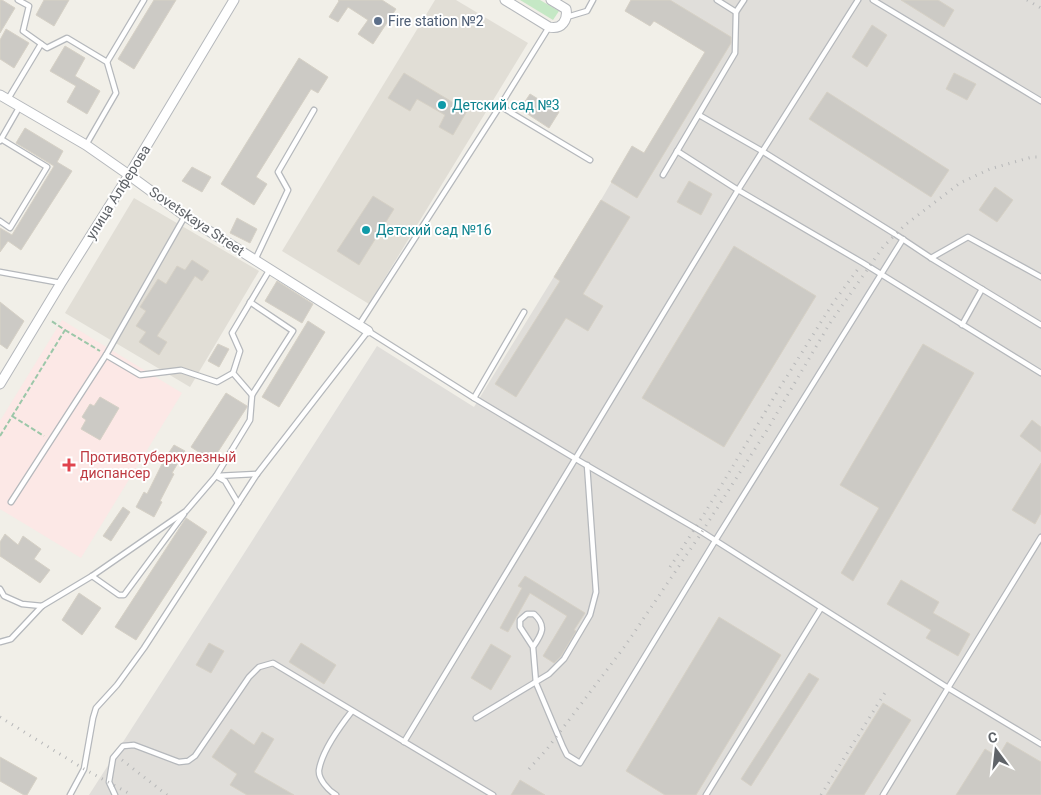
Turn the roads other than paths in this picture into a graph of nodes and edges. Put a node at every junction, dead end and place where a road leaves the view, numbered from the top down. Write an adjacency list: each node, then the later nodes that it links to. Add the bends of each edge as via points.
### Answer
1 (18, 0): 12 (lane)
2 (32, 0): 12 (lane)
3 (144, 0): 17 (lane)
4 (234, 0): 29 (street, улица Алферова)
5 (505, 0): 15 (street)
6 (550, 0): 14 (street)
7 (594, 0): 14 (lane, via 587,10)
8 (717, 0): 13 (lane)
9 (744, 0): 13 (lane)
10 (858, 0): 27 (lane)
11 (873, 0): 19 (lane)
12 (29, 6): 16 (lane, via 23,31)
13 (736, 12): 23 (lane, via 735,53)
14 (566, 13): 15 (street, via 564,23)
15 (549, 27): 21 (lane)
16 (42, 44): 17 (lane, via 47,48 67,38); 18 (lane)
17 (107, 62): 25 (lane, via 116,93)
18 (4, 97): 20 (street, Sovetskaya Street)
19 (1041, 101)
20 (20, 106): 24 (lane); 25 (street, Sovetskaya Street)
21 (500, 106): 28 (lane); 46 (lane)
22 (314, 110): 36 (lane, via 278,172 288,190)
23 (699, 115): 26 (lane); 27 (lane)
24 (0, 140): 33 (lane, via 47,167 10,228)
25 (86, 145): 29 (street, Sovetskaya Street)
26 (678, 151): 30 (lane); 31 (lane)
27 (762, 151): 31 (lane); 34 (lane)
28 (590, 160)
29 (129, 175): 32 (street, Sovetskaya Street); 41 (street, улица Алферова)
30 (663, 175)
31 (738, 190): 39 (lane); 55 (lane)
32 (185, 216): 36 (street, Sovetskaya Street); 49 (lane)
33 (0, 221)
34 (903, 239): 35 (lane); 39 (lane)
35 (931, 258): 40 (lane, via 968,237); 42 (lane)
36 (255, 260): 37 (street, Sovetskaya Street)
37 (270, 269): 43 (lane); 46 (street, Sovetskaya Street)
38 (0, 272): 41 (lane)
39 (881, 275): 47 (lane); 63 (lane)
40 (1041, 277)
41 (61, 283): 52 (street, улица Алферова)
42 (982, 289): 45 (lane); 47 (lane)
43 (250, 302): 50 (lane, via 232,333 240,351); 53 (lane, via 293,331)
44 (524, 312): 54 (lane)
45 (1041, 324)
46 (359, 325): 48 (street, Sovetskaya Street)
47 (962, 325): 51 (lane)
48 (368, 331): 54 (lane); 57 (lane)
49 (106, 355): 50 (lane, via 140,375 181,370 217,382); 59 (lane)
50 (233, 373): 53 (lane)
51 (1041, 373)
52 (0, 384)
53 (252, 395): 58 (lane, via 250,420)
54 (474, 398): 55 (lane)
55 (575, 458): 56 (lane); 74 (lane)
56 (587, 465): 63 (lane); 70 (lane, via 596,592 590,615 564,659)
57 (257, 474): 58 (lane); 60 (lane)
58 (216, 476): 60 (lane, via 226,482); 61 (lane)
59 (11, 502)
60 (238, 503): 76 (lane, via 144,648 96,708 84,769)
61 (186, 511): 64 (lane); 64 (lane, via 124,595 119,595)
62 (1041, 537): 71 (lane)
63 (715, 541): 67 (lane); 70 (lane, via 580,763 567,755 562,747)
64 (92, 576): 66 (lane)
65 (0, 590): 66 (lane, via 4,596 22,604)
66 (42, 606): 68 (lane, via 11,639)
67 (822, 608): 71 (lane); 80 (lane)
68 (0, 642)
69 (533, 646): 69 (lane, via 520,627 520,620 527,614 540,618 543,627); 70 (lane)
70 (536, 683): 73 (lane)
71 (948, 688): 75 (lane); 81 (lane)
72 (352, 711): 74 (lane); 77 (lane, via 273,663 259,667 195,756 188,761 179,762 134,745 123,746 114,758 111,774); 78 (lane, via 338,728 319,770 321,780)
73 (476, 718)
74 (404, 742): 79 (lane)
75 (1041, 744)
76 (70, 795)
77 (115, 795)
78 (336, 795)
79 (493, 795)
80 (706, 795)
81 (883, 795)

